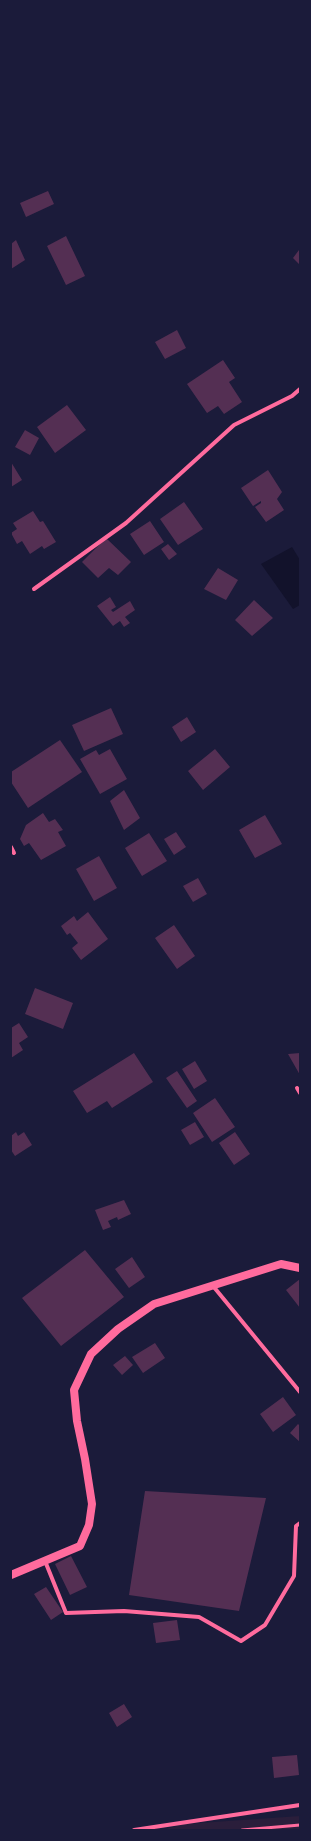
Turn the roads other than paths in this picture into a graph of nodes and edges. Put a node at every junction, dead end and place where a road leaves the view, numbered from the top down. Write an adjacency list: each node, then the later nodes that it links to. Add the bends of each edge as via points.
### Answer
1 (300, 389): 2 (street, via 292,396 234,425 126,523)
2 (34, 589)
3 (11, 847): 4 (street)
4 (14, 853)
5 (297, 1088): 6 (street)
6 (300, 1093)
7 (300, 1268): 8 (main road, via 281,1264)
8 (212, 1286): 9 (street); 11 (main road, via 154,1304 118,1329 91,1354 74,1390 76,1421 92,1504 90,1525 80,1546)
9 (300, 1392)
10 (300, 1523): 11 (street, via 296,1526 294,1576 265,1625 241,1641 199,1617 124,1611 66,1613)
11 (45, 1562): 12 (main road)
12 (11, 1575)
13 (300, 1805): 15 (street)
14 (300, 1826): 16 (lane)
15 (134, 1830)
16 (242, 1830)

